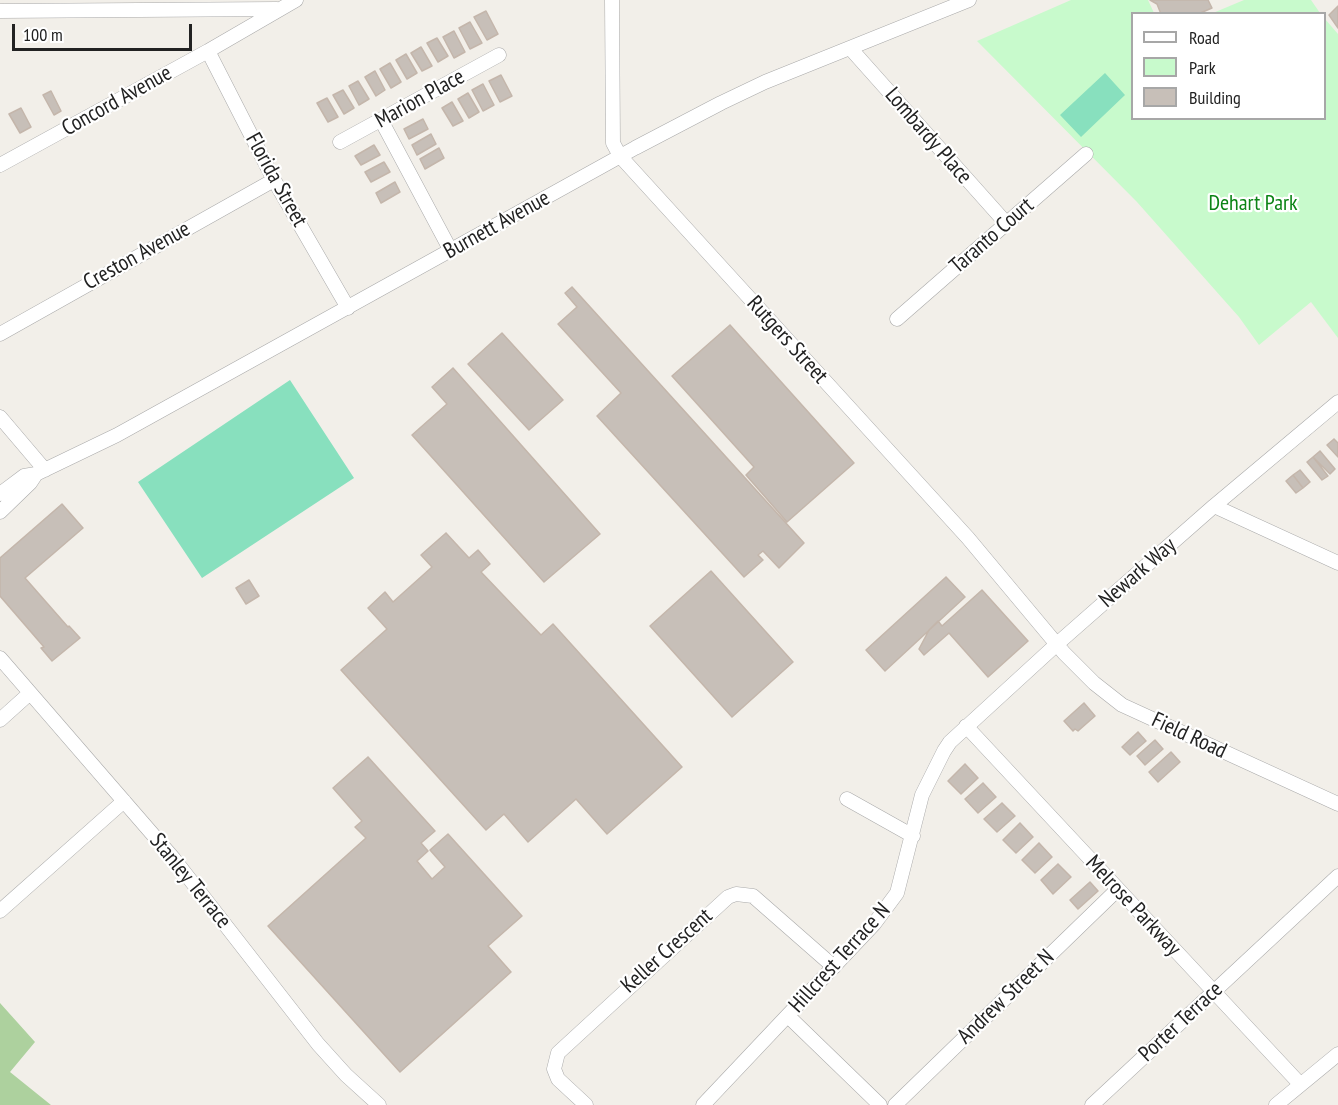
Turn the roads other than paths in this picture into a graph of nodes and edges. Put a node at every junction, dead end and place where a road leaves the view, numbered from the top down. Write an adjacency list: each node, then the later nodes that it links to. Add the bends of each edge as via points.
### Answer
1 (296, 0): 4 (street, Concord Avenue)
2 (612, 0): 13 (street, via 614,143)
3 (969, 0): 5 (street, Burnett Avenue)
4 (279, 4): 6 (street); 8 (street, Concord Avenue)
5 (940, 6): 7 (street, Burnett Avenue)
6 (0, 11)
7 (850, 48): 13 (street, Burnett Avenue, via 765,82); 16 (street, Lombardy Place)
8 (208, 51): 14 (street, Concord Avenue); 15 (street, Florida Street)
9 (499, 55): 10 (street, Marion Place)
10 (381, 120): 11 (street, Marion Place); 17 (street)
11 (340, 142)
12 (1086, 154): 16 (street, Taranto Court)
13 (620, 156): 17 (street, Burnett Avenue); 28 (street, Rutgers Street, via 968,538)
14 (0, 165)
15 (274, 180): 18 (street, Florida Street); 20 (street, Creston Avenue)
16 (1006, 224): 19 (street, Taranto Court)
17 (451, 251): 18 (street, Burnett Avenue)
18 (348, 308): 23 (street, Burnett Avenue, via 117,435)
19 (897, 319)
20 (0, 334)
21 (1338, 402): 25 (street, Newark Way)
22 (0, 417): 23 (street)
23 (41, 472): 24 (street, Burnett Avenue, via 24,476); 26 (street, Burnett Avenue)
24 (0, 494)
25 (1214, 506): 27 (street); 28 (street, Newark Way)
26 (0, 512)
27 (1338, 563)
28 (1057, 644): 32 (street, Newark Way); 36 (street, Field Road, via 1094,683 1122,705)
29 (0, 658): 30 (street, Stanley Terrace)
30 (30, 693): 31 (street); 35 (street, Stanley Terrace)
31 (0, 720)
32 (966, 726): 33 (street, Newark Way); 39 (street, Melrose Parkway)
33 (944, 751): 37 (street, Hillcrest Terrace N, via 922,795)
34 (847, 800): 37 (street)
35 (124, 801): 40 (street); 46 (street, Stanley Terrace, via 318,1044)
36 (1338, 804)
37 (913, 836): 41 (street, Hillcrest Terrace N, via 897,893)
38 (1338, 876): 42 (street, Porter Terrace)
39 (1117, 890): 42 (street, Melrose Parkway); 50 (street, Andrew Street N)
40 (0, 912)
41 (834, 967): 43 (street, Hillcrest Terrace N); 47 (street, Keller Crescent, via 753,896 728,897 558,1053 554,1069 558,1079)
42 (1214, 991): 45 (street, Melrose Parkway); 51 (street, Porter Terrace)
43 (788, 1016): 48 (street, Hillcrest Terrace N); 49 (street)
44 (1338, 1054): 45 (street)
45 (1300, 1084): 52 (street)
46 (379, 1105)
47 (586, 1105)
48 (703, 1105)
49 (880, 1105)
50 (895, 1105)
51 (1092, 1105)
52 (1276, 1105)

